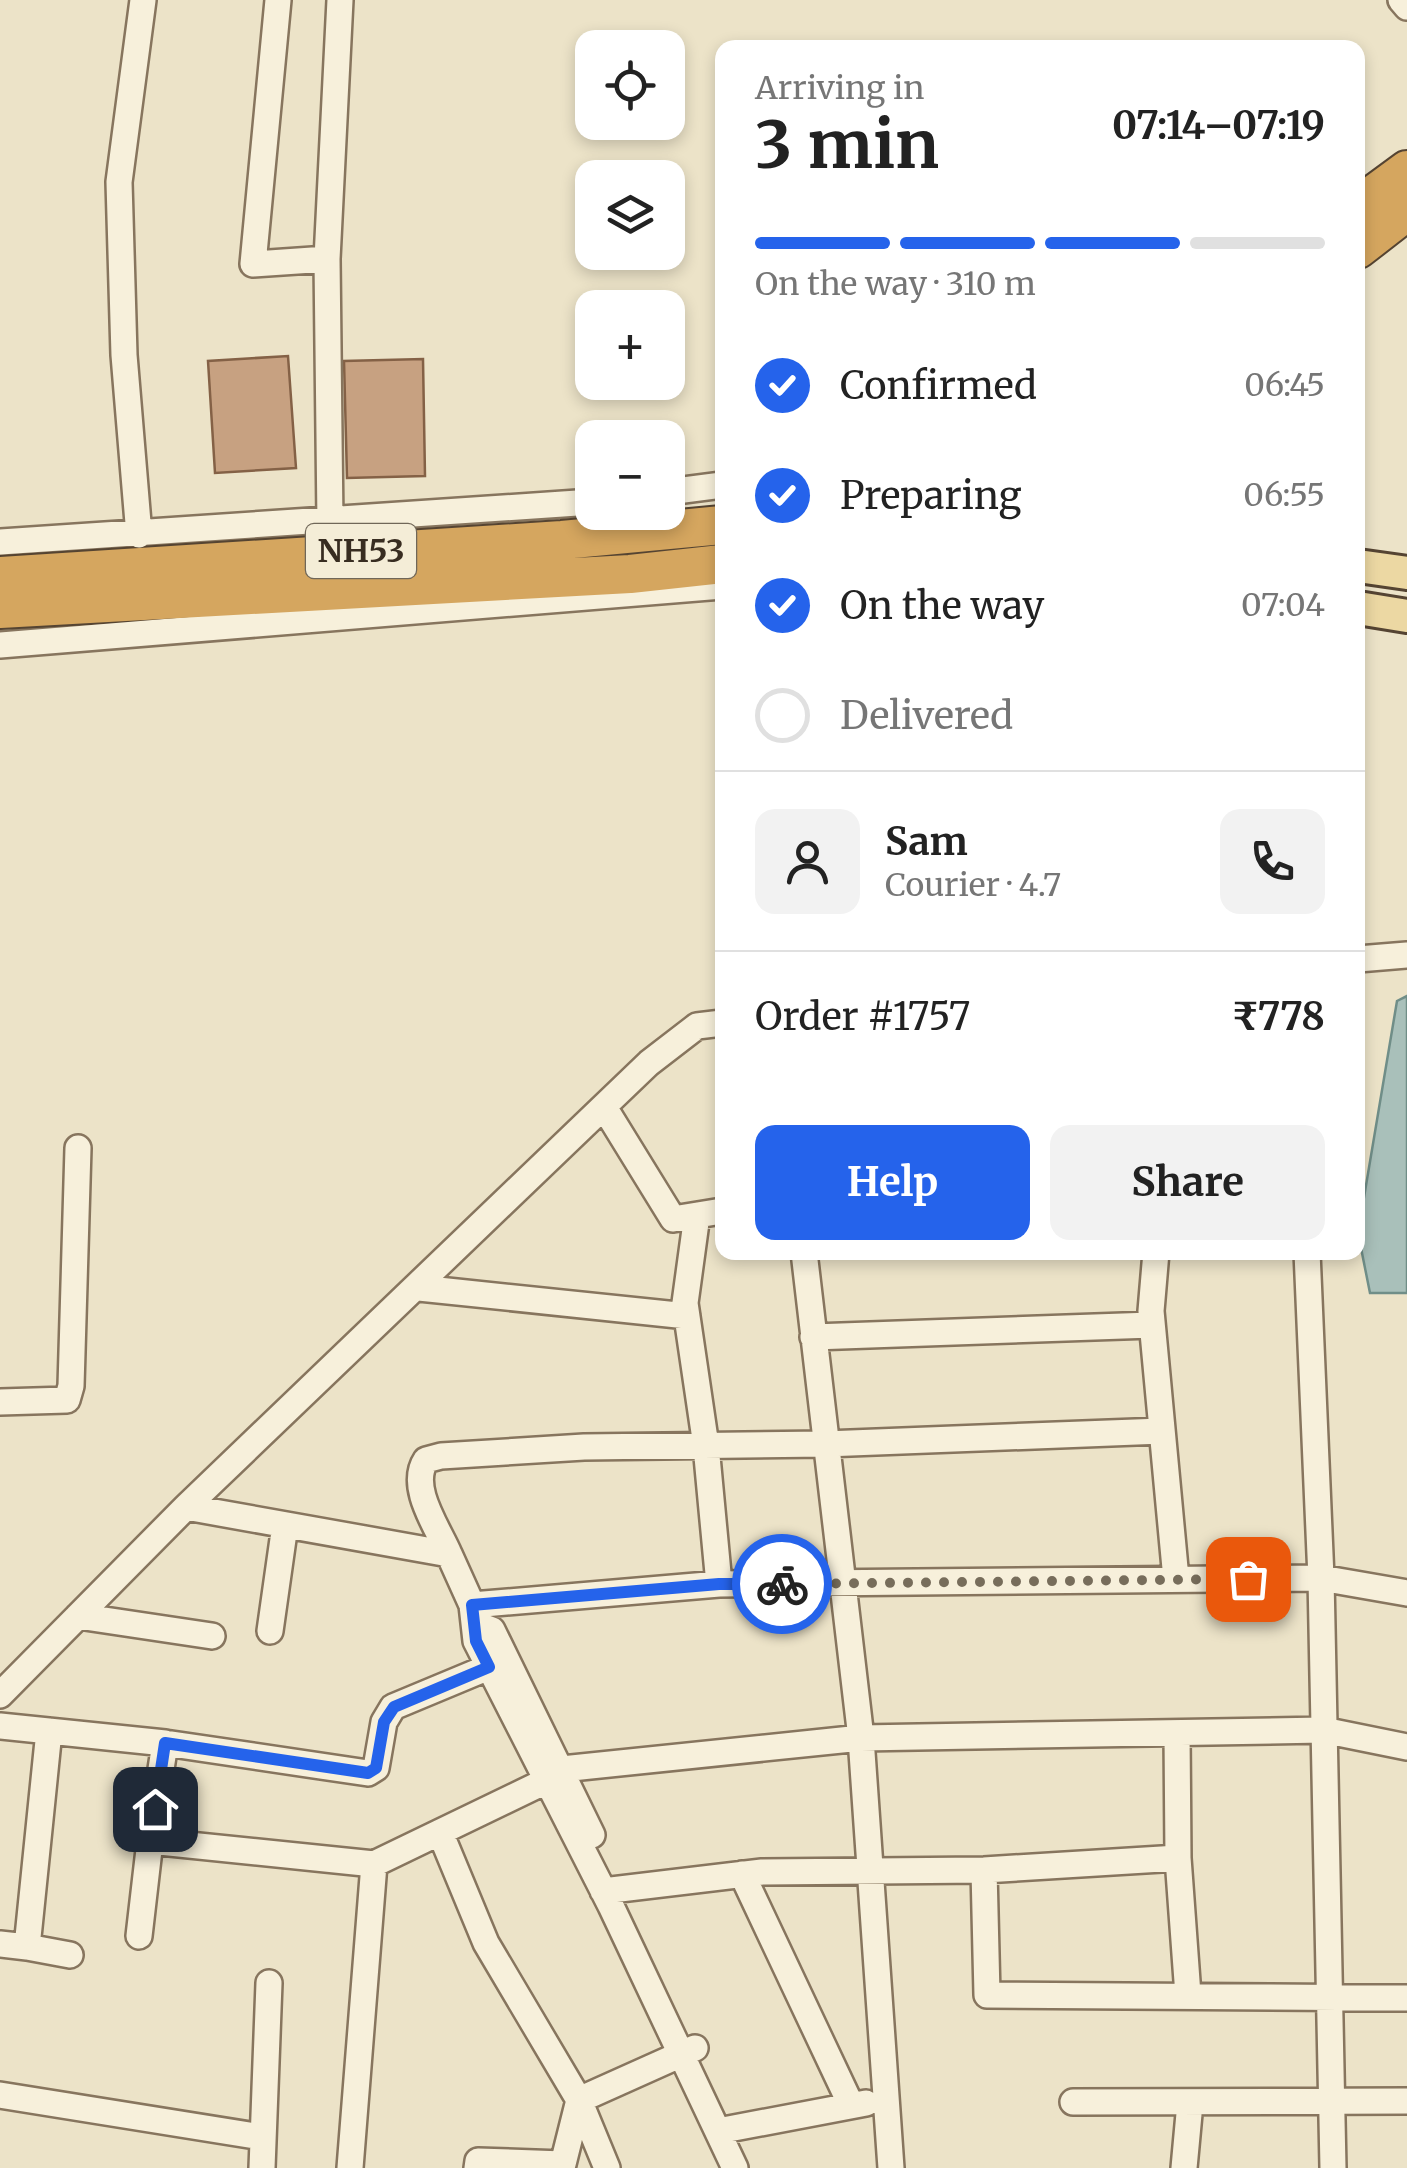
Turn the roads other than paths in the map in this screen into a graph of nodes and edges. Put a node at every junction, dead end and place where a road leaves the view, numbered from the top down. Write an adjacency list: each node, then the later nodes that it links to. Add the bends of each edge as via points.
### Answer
1 (143, 0): 16 (street, via 119,182)
2 (278, 0): 10 (street, via 252,264)
3 (340, 0): 10 (street)
4 (1401, 0): 5 (street)
5 (1407, 8)
6 (1407, 170): 7 (highway)
7 (1365, 201)
8 (1407, 211): 9 (highway)
9 (1365, 244)
10 (327, 258): 14 (street)
11 (715, 486): 12 (street)
12 (685, 490)
13 (575, 503): 14 (street)
14 (330, 522): 16 (street)
15 (715, 526): 21 (highway, NH53)
16 (139, 535): 17 (street)
17 (0, 542)
18 (715, 565): 23 (highway, NH53)
19 (1365, 567): 20 (main road)
20 (1407, 573)
21 (0, 576)
22 (715, 587): 26 (street)
23 (0, 609)
24 (1365, 609): 25 (main road)
25 (1407, 616)
26 (0, 644)
27 (1402, 953): 28 (street)
28 (1365, 957)
29 (715, 1025): 30 (street, via 697,1026)
30 (604, 1107): 32 (street, via 674,1219); 36 (street)
31 (78, 1148): 40 (street, via 71,1386 66,1400)
32 (710, 1213): 37 (street)
33 (805, 1260): 39 (street)
34 (1156, 1260): 38 (street)
35 (1307, 1260): 47 (street)
36 (418, 1288): 37 (street); 44 (street)
37 (687, 1316): 43 (street)
38 (1152, 1325): 39 (street); 41 (street)
39 (813, 1338): 42 (street)
40 (0, 1402)
41 (1162, 1431): 42 (street); 48 (street)
42 (825, 1444): 43 (street); 49 (street)
43 (706, 1446): 46 (street, via 584,1447 426,1460 421,1490); 50 (street)
44 (186, 1507): 45 (street); 53 (street)
45 (285, 1525): 46 (street); 54 (street)
46 (449, 1554): 52 (street)
47 (1320, 1578): 48 (street); 51 (street); 59 (street)
48 (1176, 1579): 49 (street)
49 (844, 1583): 50 (street); 62 (street)
50 (719, 1584): 52 (street)
51 (1407, 1593)
52 (474, 1615): 56 (street, via 476,1641); 65 (street, via 492,1630)
53 (78, 1616): 55 (street); 57 (street)
54 (270, 1631)
55 (212, 1636)
56 (489, 1667): 63 (street, via 394,1707 384,1722 376,1768 368,1773); 65 (street)
57 (0, 1695)
58 (0, 1726): 60 (street)
59 (1324, 1730): 61 (street); 64 (street); 81 (street)
60 (49, 1731): 63 (street); 76 (street)
61 (1177, 1733): 62 (street); 68 (street)
62 (861, 1738): 65 (street); 71 (street)
63 (165, 1743): 67 (street)
64 (1407, 1746)
65 (554, 1775): 66 (street); 73 (street)
66 (440, 1832): 69 (street); 85 (street, via 486,1943)
67 (150, 1842): 69 (street); 74 (street)
68 (1178, 1858): 70 (street); 79 (street)
69 (374, 1864): 94 (street)
70 (984, 1870): 71 (street); 79 (street, via 987,1995)
71 (870, 1871): 72 (street); 84 (street)
72 (742, 1874): 73 (street); 90 (street)
73 (610, 1889): 82 (street)
74 (140, 1936)
75 (0, 1944): 76 (street)
76 (26, 1947): 77 (street)
77 (70, 1955)
78 (269, 1983): 92 (street)
79 (1188, 1995): 81 (street)
80 (1407, 1998): 81 (street)
81 (1329, 2000): 89 (street)
82 (688, 2051): 85 (street); 91 (street)
83 (0, 2095): 92 (street)
84 (886, 2099): 90 (street); 99 (street)
85 (579, 2100): 95 (street, via 563,2164 478,2162); 96 (street)
86 (1407, 2101): 89 (street)
87 (1073, 2102): 88 (street)
88 (1190, 2103): 89 (street); 100 (street)
89 (1331, 2104): 101 (street)
90 (851, 2105): 91 (street)
91 (726, 2128): 97 (street); 98 (street)
92 (262, 2137): 93 (street)
93 (262, 2168)
94 (350, 2168)
95 (478, 2168)
96 (607, 2168)
97 (736, 2168)
98 (754, 2168)
99 (891, 2168)
100 (1184, 2168)
101 (1332, 2168)

